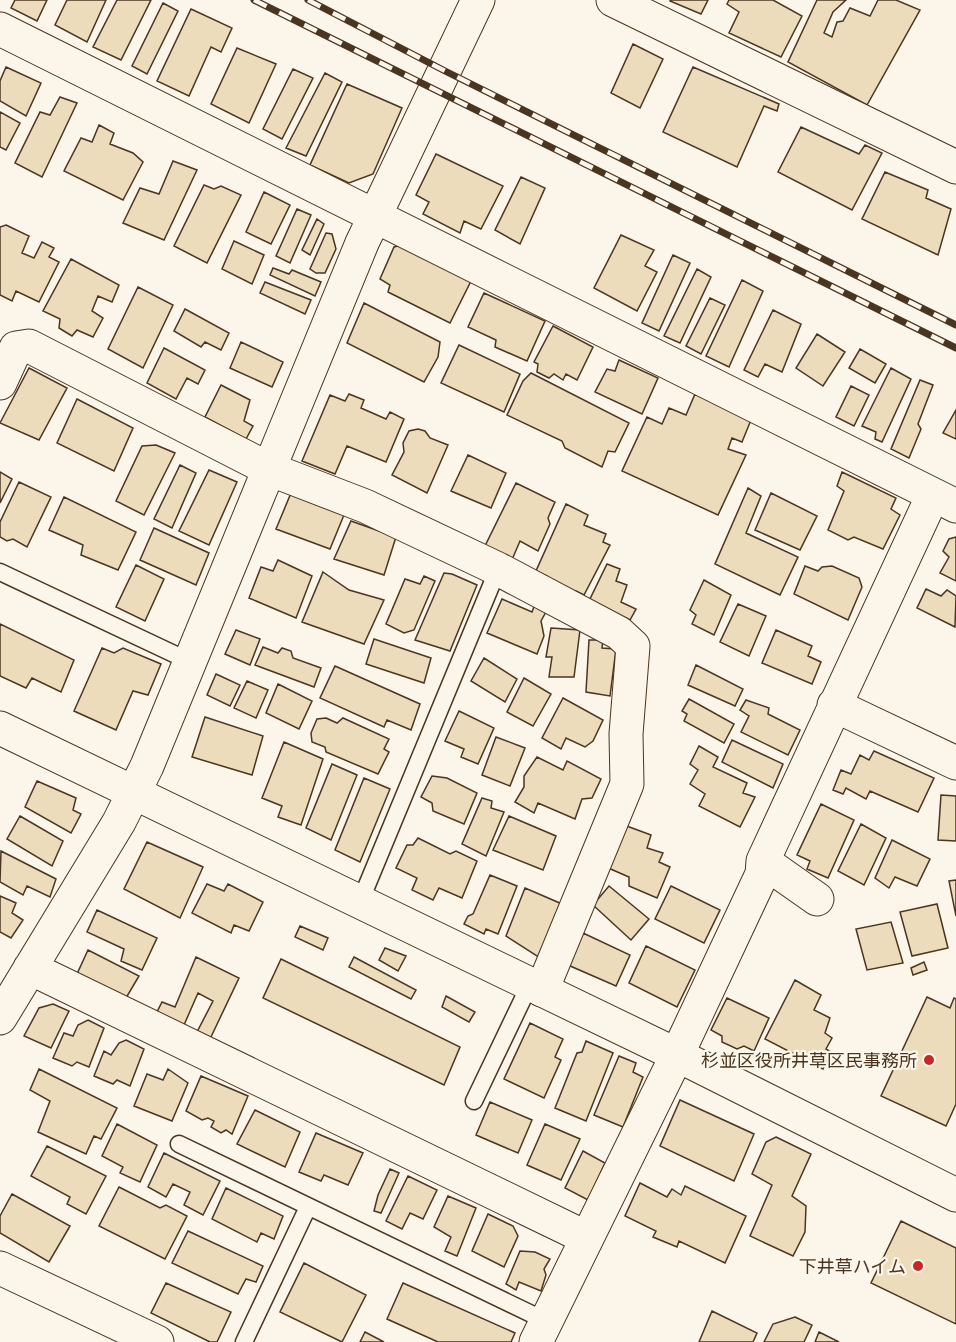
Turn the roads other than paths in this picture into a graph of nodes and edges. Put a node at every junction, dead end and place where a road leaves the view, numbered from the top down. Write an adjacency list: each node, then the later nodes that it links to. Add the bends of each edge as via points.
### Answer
1 (478, 0): 5 (street)
2 (613, 0): 4 (street)
3 (0, 29): 5 (street)
4 (956, 167)
5 (374, 216): 7 (street); 8 (street)
6 (0, 384): 7 (street, via 16,348 29,346)
7 (269, 469): 9 (street, via 365,506); 11 (street)
8 (944, 500): 12 (street)
9 (498, 569): 18 (lane); 20 (street, via 619,633 633,646 626,734 627,784)
10 (0, 572): 11 (lane)
11 (191, 662): 15 (street)
12 (834, 705): 14 (street); 16 (street)
13 (0, 728): 15 (street)
14 (956, 763)
15 (134, 793): 18 (street); 19 (street)
16 (763, 861): 17 (street); 22 (street, via 762,874)
17 (817, 899)
18 (360, 902): 20 (street)
19 (30, 968): 21 (street); 27 (street)
20 (536, 987): 22 (street); 23 (lane)
21 (0, 1018)
22 (677, 1055): 25 (street); 27 (street)
23 (474, 1101)
24 (179, 1144): 26 (lane)
25 (956, 1195)
26 (308, 1207): 29 (lane); 31 (lane)
27 (587, 1238): 29 (street)
28 (0, 1268): 30 (street)
29 (541, 1332)
30 (157, 1342)
31 (244, 1342)

